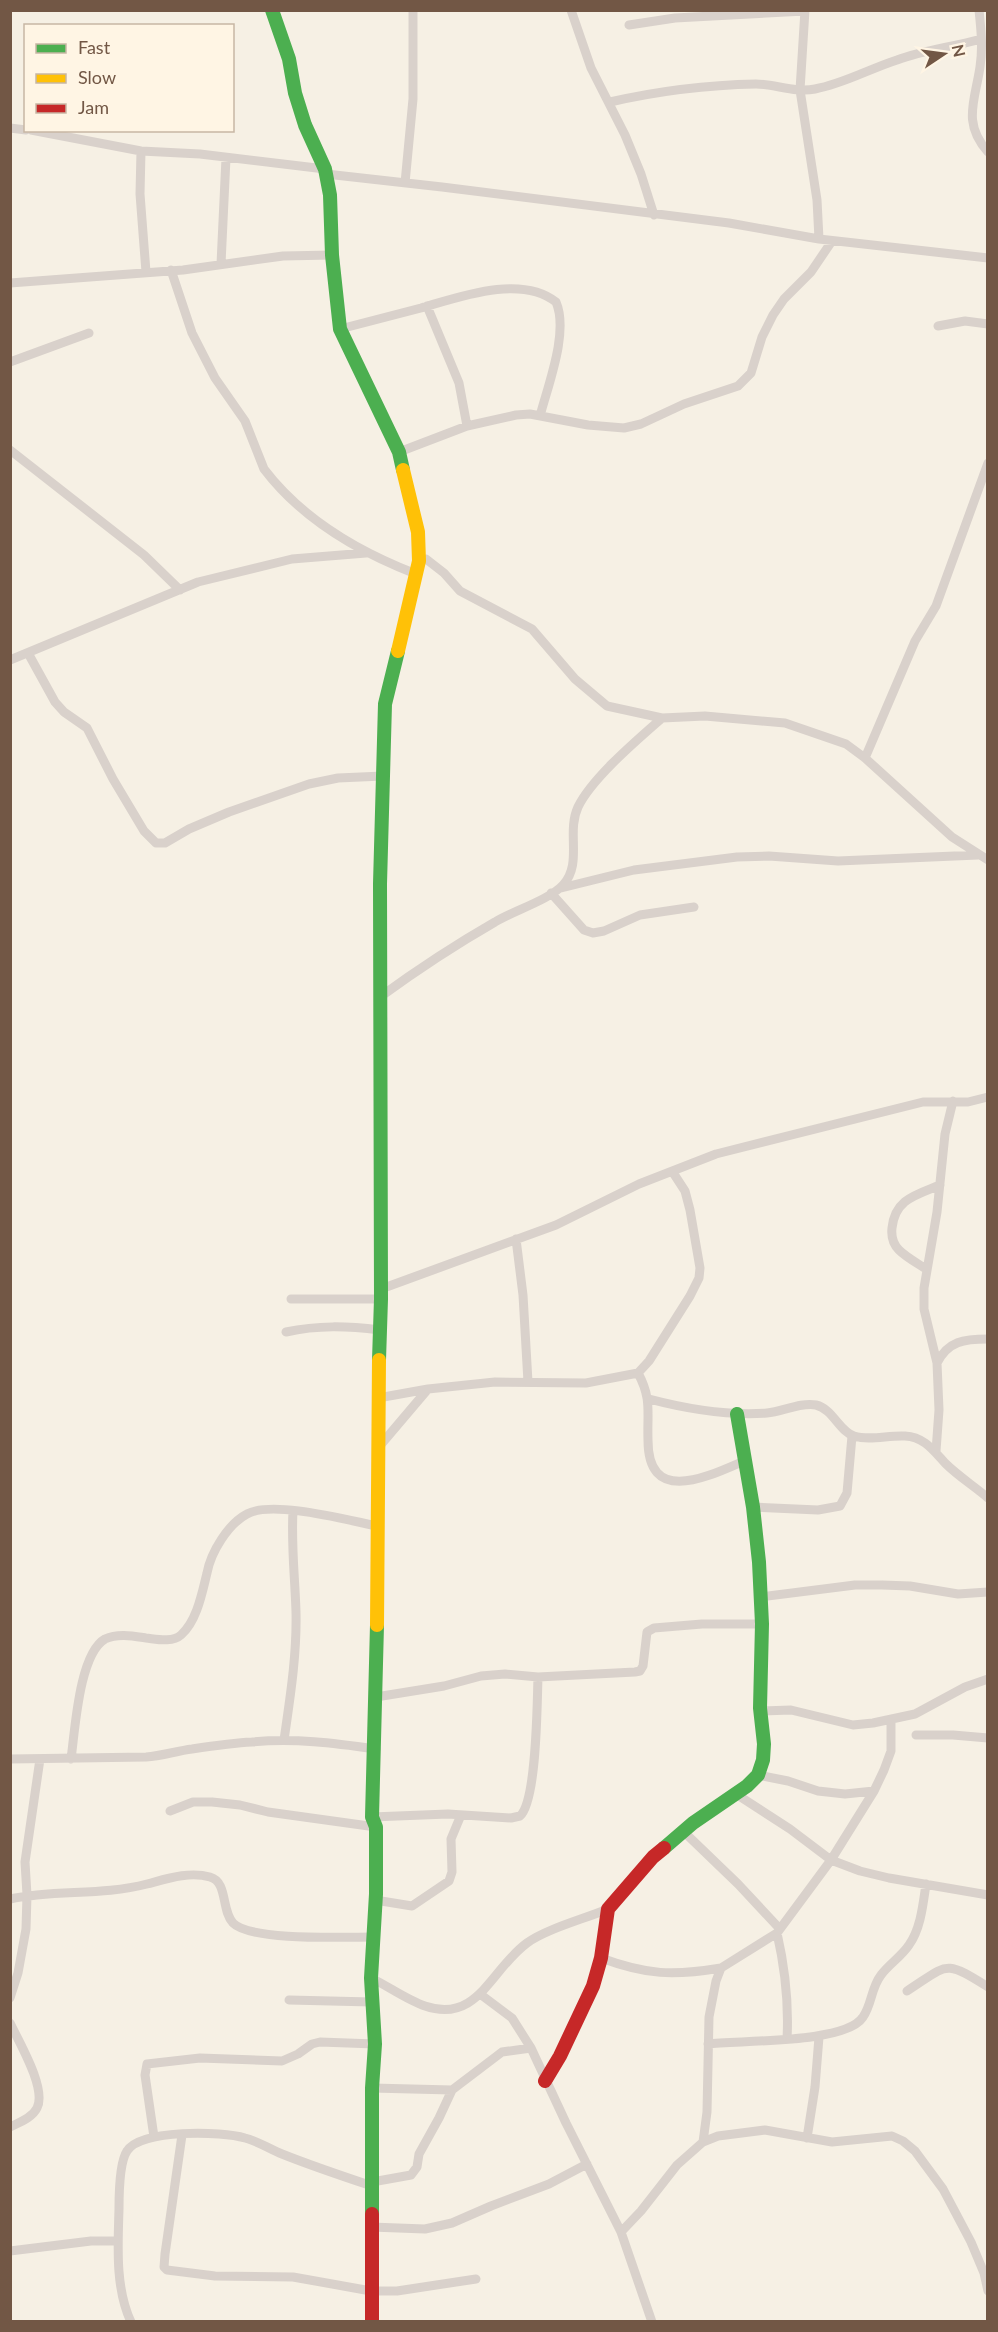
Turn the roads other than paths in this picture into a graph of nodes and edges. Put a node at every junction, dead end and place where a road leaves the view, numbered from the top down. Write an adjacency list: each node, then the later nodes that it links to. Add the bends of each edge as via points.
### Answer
1 (272, 10): 14 (street, via 305,125)
2 (413, 10): 15 (street, via 413,99)
3 (571, 10): 9 (street, via 591,68)
4 (979, 10): 7 (street)
5 (805, 11): 6 (street, via 675,18); 8 (street)
6 (629, 25)
7 (984, 34): 8 (street, via 898,59 825,87); 12 (street, via 972,109 978,141)
8 (800, 90): 9 (street, via 758,84 676,89); 17 (street)
9 (610, 102): 16 (street)
10 (41, 132): 11 (street)
11 (141, 151): 13 (street); 23 (street)
12 (987, 152)
13 (226, 158): 14 (street); 21 (street)
14 (326, 172): 15 (street); 19 (street)
15 (405, 183): 16 (street)
16 (654, 215): 17 (street)
17 (819, 239): 18 (street)
18 (832, 241): 20 (street); 31 (street, via 773,315 751,373 738,386 624,428)
19 (332, 255): 21 (street); 28 (street)
20 (987, 258)
21 (221, 264): 22 (street)
22 (171, 270): 23 (street); 36 (street, via 192,333 215,378 245,421 264,469 288,497)
23 (146, 272): 24 (street)
24 (10, 282)
25 (427, 306): 28 (street); 31 (street, via 502,289 529,290 556,302 559,340); 32 (street, via 459,383)
26 (987, 324): 27 (street, via 965,321)
27 (938, 327)
28 (340, 329): 34 (street)
29 (89, 333): 30 (street)
30 (10, 363)
31 (540, 416): 32 (street, via 516,415)
32 (467, 426): 34 (street)
33 (10, 450): 38 (street, via 144,555)
34 (399, 452): 37 (street, via 418,532)
35 (987, 463): 42 (street, via 936,606 915,641)
36 (366, 553): 37 (street); 38 (street, via 279,562)
37 (417, 568): 41 (street, via 426,559 460,591 532,629 575,680 607,706); 43 (street, via 385,704)
38 (180, 590): 39 (street)
39 (28, 653): 40 (street); 43 (street, via 55,702 87,728 144,831 156,843 165,843 229,812 309,784)
40 (10, 660)
41 (662, 718): 42 (street, via 705,716 785,723 846,744); 45 (street, via 628,748 578,806 572,825 574,865)
42 (865, 758): 44 (street, via 933,821)
43 (383, 776): 48 (street)
44 (983, 857): 45 (street, via 838,861 737,857 634,870)
45 (561, 888): 46 (street)
46 (551, 893): 47 (street, via 584,930 593,933 640,915); 48 (street, via 496,921)
47 (694, 907)
48 (380, 997): 55 (street)
49 (987, 1098): 50 (street)
50 (953, 1101): 51 (street, via 922,1102 828,1125 716,1154); 52 (street)
51 (672, 1171): 53 (street); 61 (street, via 685,1191 690,1210 699,1278)
52 (940, 1185): 54 (street); 54 (street, via 914,1195 899,1206 892,1219 894,1243)
53 (516, 1239): 55 (street); 62 (street)
54 (926, 1269): 60 (street, via 924,1309)
55 (381, 1294): 56 (street); 57 (street)
56 (291, 1299)
57 (380, 1330): 58 (street, via 340,1326); 64 (street)
58 (286, 1332)
59 (987, 1339): 60 (street, via 951,1344)
60 (937, 1363): 69 (street)
61 (638, 1373): 62 (street, via 586,1383); 65 (street)
62 (528, 1382): 63 (street)
63 (428, 1389): 64 (street); 68 (street)
64 (378, 1398): 68 (street)
65 (649, 1399): 66 (street); 70 (street, via 649,1458 658,1476 687,1482)
66 (738, 1414): 67 (street, via 783,1412 818,1405); 70 (street)
67 (852, 1436): 69 (street, via 906,1436); 72 (street, via 847,1493 840,1506 818,1510)
68 (378, 1448): 74 (street)
69 (936, 1451): 71 (street)
70 (744, 1461): 72 (street)
71 (987, 1498)
72 (753, 1507): 76 (street)
73 (294, 1511): 74 (street); 85 (street, via 295,1645); 89 (street, via 275,1508 247,1514 228,1532 209,1563 191,1622 177,1638 118,1635 99,1645 86,1670)
74 (377, 1526): 80 (street)
75 (987, 1592): 76 (street, via 958,1594 873,1585)
76 (760, 1596): 77 (street)
77 (762, 1624): 78 (street, via 654,1628 647,1632 640,1671); 81 (street)
78 (538, 1677): 80 (street, via 481,1676); 94 (street, via 533,1763 524,1813 514,1818)
79 (987, 1679): 82 (street, via 915,1714)
80 (376, 1697): 86 (street)
81 (760, 1711): 82 (street, via 790,1710 853,1725); 90 (street, via 764,1752)
82 (891, 1719): 91 (street, via 891,1751)
83 (916, 1735): 84 (street)
84 (987, 1738)
85 (284, 1740): 86 (street); 89 (street, via 146,1757)
86 (376, 1749): 95 (street)
87 (10, 1759): 88 (street)
88 (40, 1759): 89 (street); 99 (street, via 25,1862)
89 (71, 1759)
90 (758, 1775): 91 (street, via 818,1791); 92 (street)
91 (874, 1791): 97 (street)
92 (735, 1794): 96 (street); 97 (street)
93 (170, 1811): 95 (street, via 193,1802 212,1802 268,1812)
94 (461, 1815): 95 (street); 102 (street, via 451,1839 449,1881 412,1906)
95 (374, 1822): 102 (street)
96 (683, 1831): 103 (street, via 653,1857); 104 (street)
97 (831, 1860): 98 (street, via 860,1871); 104 (street)
98 (926, 1884): 100 (street); 116 (street, via 922,1912 910,1944 875,1983 863,2018 855,2025)
99 (27, 1895): 101 (street); 105 (street, via 128,1888 200,1875 214,1878 219,1884 225,1910 242,1930 290,1936); 112 (street, via 26,1929)
100 (987, 1895)
101 (10, 1899)
102 (375, 1900): 105 (street)
103 (608, 1909): 106 (street); 111 (street, via 529,1942 510,1957)
104 (778, 1930): 107 (street); 117 (street, via 785,1969)
105 (372, 1937): 108 (street)
106 (601, 1958): 107 (street, via 658,1974); 121 (street, via 593,1986)
107 (721, 1968): 119 (street, via 708,2017)
108 (371, 1978): 111 (street, via 436,2009 463,2007); 114 (street)
109 (987, 1988): 110 (street, via 947,1967)
110 (907, 1991)
111 (480, 1994): 120 (street, via 512,2018)
112 (10, 1998)
113 (289, 2000): 114 (street)
114 (372, 2002): 118 (street)
115 (10, 2023): 124 (street, via 40,2097 38,2108 30,2117)
116 (819, 2037): 117 (street); 127 (street)
117 (787, 2039): 119 (street)
118 (375, 2044): 122 (street); 126 (street, via 320,2042 282,2061 200,2058 147,2064 145,2075)
119 (708, 2044): 128 (street)
120 (531, 2048): 121 (street); 123 (street, via 502,2052)
121 (545, 2081): 129 (street)
122 (372, 2088): 123 (street); 130 (street)
123 (452, 2090): 130 (street, via 411,2175)
124 (10, 2127)
125 (182, 2135): 126 (street); 130 (street, via 207,2133 247,2138 279,2153); 136 (street, via 165,2254 167,2270 215,2276 293,2277)
126 (154, 2137): 133 (street, via 127,2150 119,2196)
127 (807, 2138): 128 (street, via 765,2130 718,2136); 137 (street, via 840,2142 892,2136 915,2151 961,2220 984,2273)
128 (703, 2142): 132 (street, via 666,2176)
129 (587, 2164): 131 (street, via 549,2184 452,2223 416,2229); 132 (street)
130 (372, 2184): 131 (street)
131 (371, 2227): 136 (street)
132 (621, 2232): 140 (street)
133 (118, 2241): 134 (street); 138 (street, via 122,2290)
134 (10, 2251)
135 (476, 2279): 136 (street)
136 (371, 2291): 139 (street)
137 (987, 2291)
138 (131, 2322)
139 (372, 2322)
140 (652, 2322)

